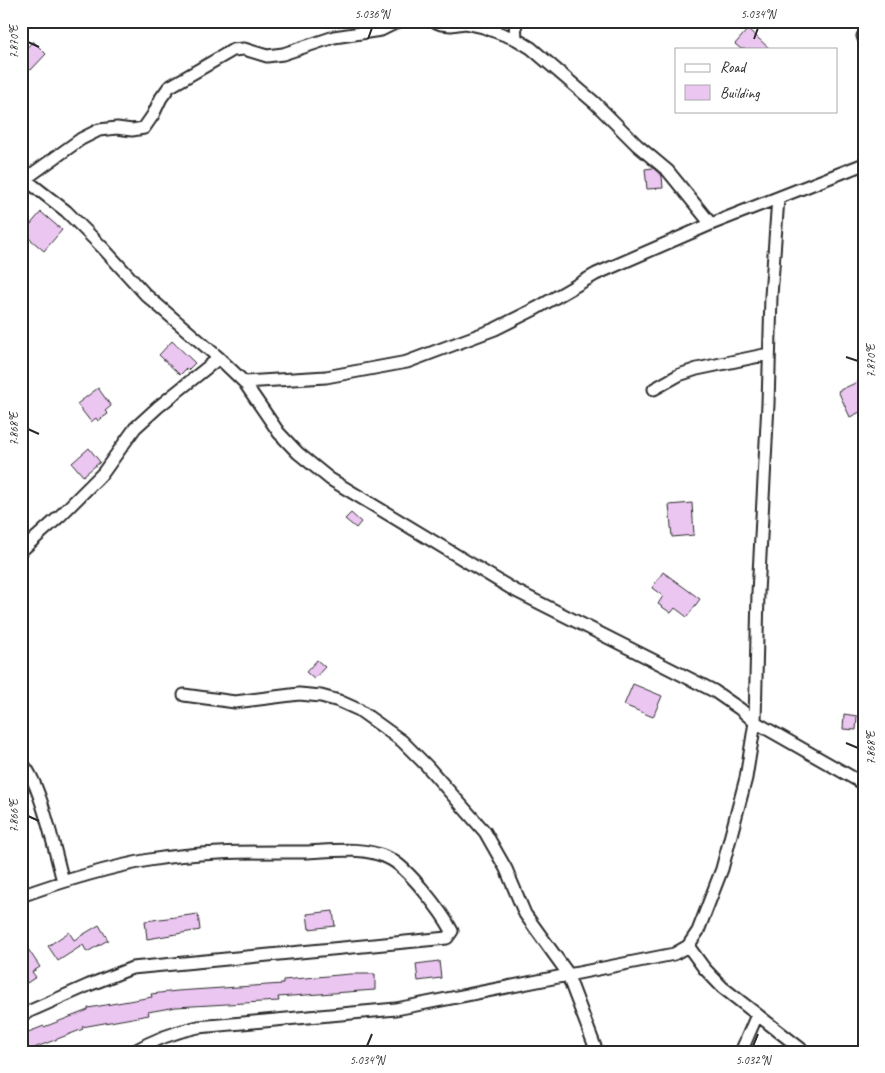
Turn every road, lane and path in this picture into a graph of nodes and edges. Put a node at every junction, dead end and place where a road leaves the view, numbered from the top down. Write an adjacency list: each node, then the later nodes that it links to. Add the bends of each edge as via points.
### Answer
1 (399, 21): 6 (street, via 381,30 334,37 283,54 267,56 244,49 233,50 169,87 144,128 99,130)
2 (434, 21): 4 (street, via 451,25 465,23)
3 (514, 21): 4 (street)
4 (516, 39): 8 (street, via 596,103 668,171)
5 (864, 164): 7 (street)
6 (22, 179): 10 (street, via 66,211 146,296)
7 (778, 198): 8 (street); 9 (street)
8 (711, 224): 11 (street, via 596,274 495,329 407,362 326,377)
9 (769, 354): 12 (street, via 697,369); 15 (street)
10 (220, 358): 11 (street); 13 (street, via 135,428 103,473)
11 (244, 382): 15 (street, via 279,433 330,479 514,590 714,691)
12 (654, 389)
13 (21, 551)
14 (184, 695): 21 (street, via 235,702 299,694 321,696 358,710 402,741 485,832 506,869 525,914)
15 (755, 722): 17 (street); 20 (street, via 746,778 722,869 698,931)
16 (21, 763): 18 (street, via 36,784)
17 (864, 784)
18 (63, 881): 19 (street); 23 (street, via 149,860 211,853 372,853 400,865 443,915 452,931 447,938 132,968)
19 (21, 896)
20 (688, 946): 21 (street, via 674,954); 22 (street, via 722,988)
21 (568, 975): 24 (street, via 396,1009 198,1027 175,1032); 25 (street)
22 (757, 1014): 26 (street); 27 (street)
23 (21, 1015)
24 (133, 1052)
25 (597, 1052)
26 (741, 1052)
27 (805, 1052)

